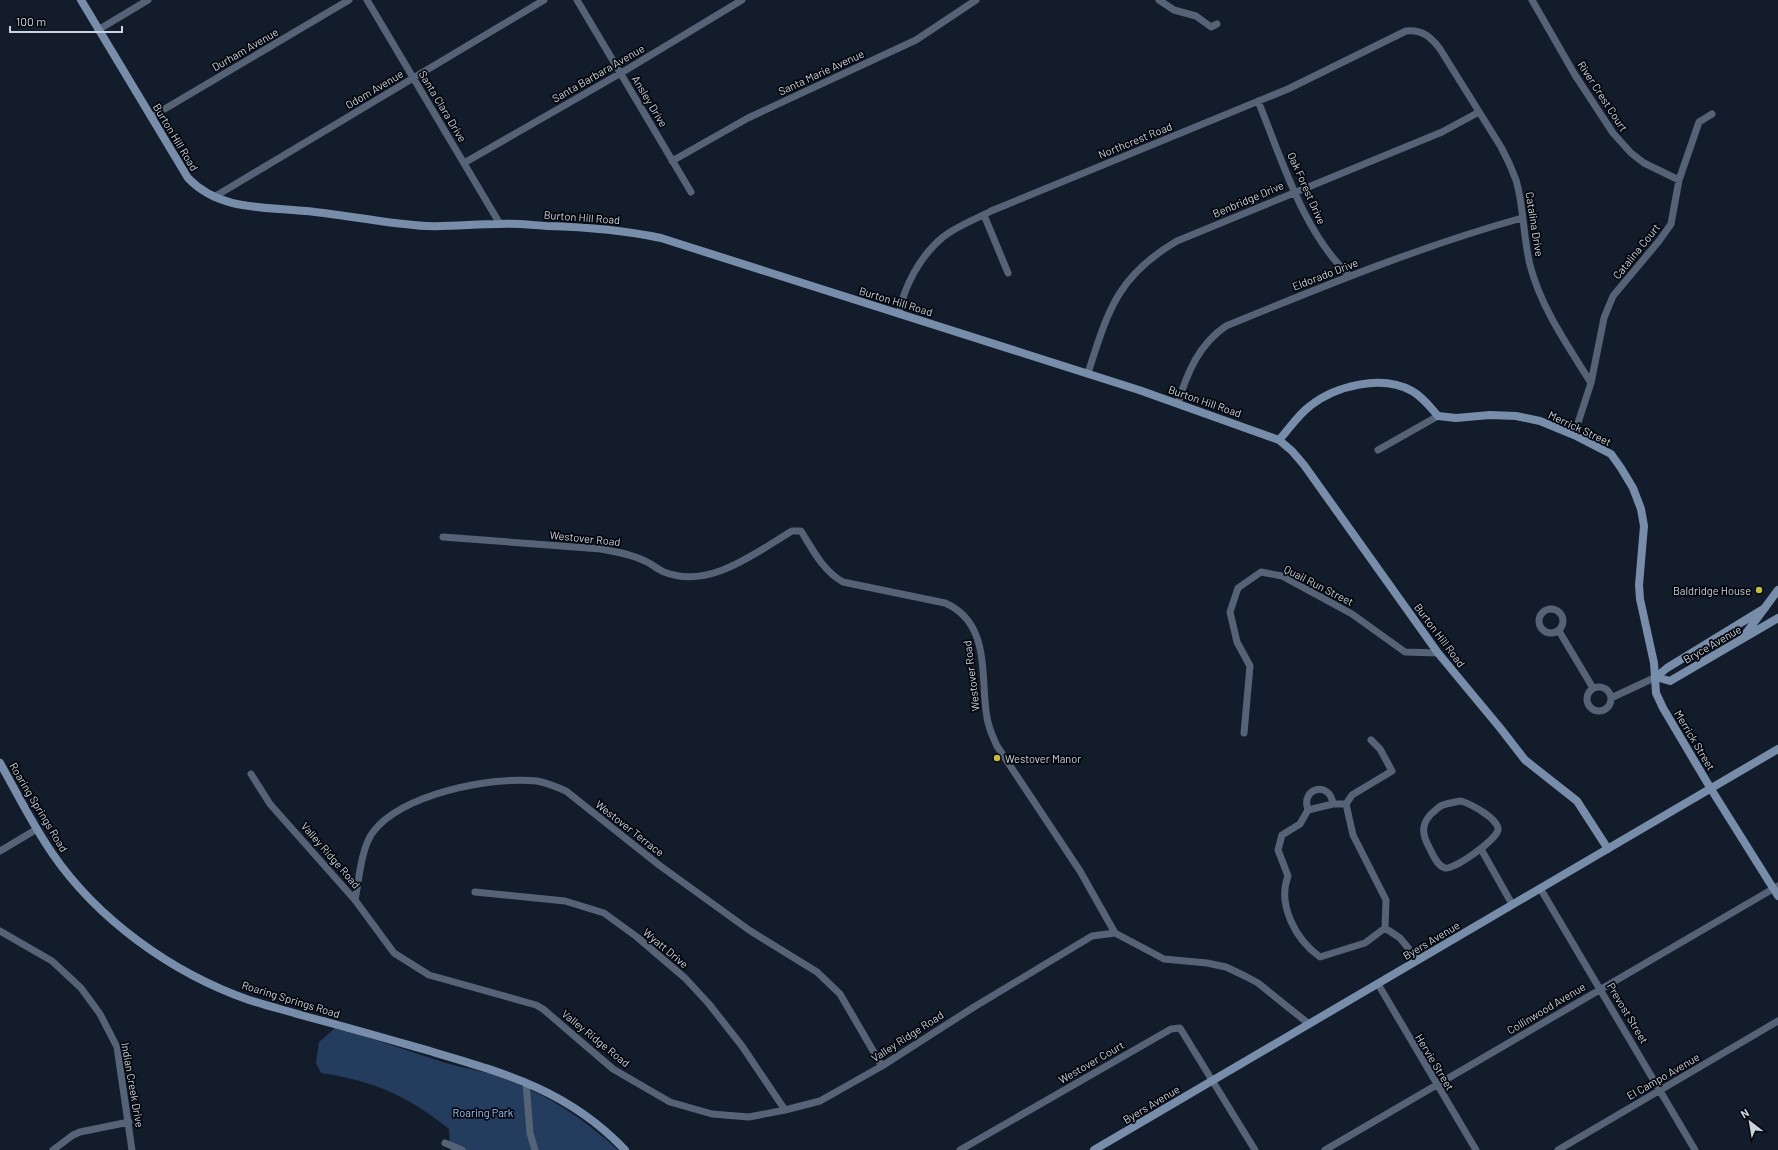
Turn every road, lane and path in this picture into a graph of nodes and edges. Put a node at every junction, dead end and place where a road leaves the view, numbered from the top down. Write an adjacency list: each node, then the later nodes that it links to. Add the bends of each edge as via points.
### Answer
1 (81, 0): 12 (street, Burton Hill Road)
2 (148, 0): 12 (street)
3 (349, 0): 19 (street, Durham Avenue)
4 (367, 0): 15 (street, Santa Clara Drive)
5 (544, 0): 15 (street, Odom Avenue)
6 (577, 0): 14 (street, Ansley Drive)
7 (742, 0): 14 (street, Santa Barbara Avenue)
8 (976, 0): 20 (street, Santa Marie Avenue, via 916,40 748,118)
9 (1159, 0): 11 (street, via 1174,10 1196,16 1211,27)
10 (1532, 0): 22 (street, River Crest Court, via 1575,75 1613,133 1631,153)
11 (1217, 24)
12 (98, 30): 19 (street, Burton Hill Road)
13 (1418, 31): 16 (street, Northcrest Road, via 1406,31); 17 (street, Catalina Drive, via 1430,37 1440,49)
14 (621, 73): 20 (street, Ansley Drive); 21 (street, Santa Barbara Avenue)
15 (414, 78): 21 (street, Santa Clara Drive); 25 (street, Odom Avenue)
16 (1258, 101): 23 (street, Oak Forest Drive); 26 (street, Northcrest Road)
17 (1479, 112): 23 (street, Benbridge Drive, via 1442,132); 27 (street, Catalina Drive, via 1510,163)
18 (1712, 114): 22 (street, Catalina Court, via 1699,122)
19 (151, 117): 25 (street, Burton Hill Road, via 188,178 195,186)
20 (672, 161): 24 (street, Ansley Drive)
21 (464, 163): 28 (street, Santa Clara Drive)
22 (1679, 180): 33 (street, Catalina Court, via 1671,224 1613,296 1604,318)
23 (1295, 191): 30 (street, Oak Forest Drive, via 1320,243); 32 (street, Benbridge Drive, via 1177,241 1164,248 1136,272 1114,300)
24 (691, 192)
25 (214, 197): 28 (street, Burton Hill Road, via 248,206 316,212 372,221 428,226)
26 (984, 215): 29 (street); 31 (street, Northcrest Road, via 942,238 928,253 906,287)
27 (1522, 218): 30 (street, Eldorado Drive, via 1459,236); 33 (street, Catalina Drive, via 1530,264 1540,296 1564,342)
28 (500, 224): 31 (street, Burton Hill Road, via 612,229 661,238)
29 (1008, 273)
30 (1350, 276): 34 (street, Eldorado Drive, via 1226,326 1217,332 1193,362)
31 (899, 314): 32 (street, Burton Hill Road)
32 (1088, 373): 34 (street, Burton Hill Road)
33 (1591, 383): 36 (street)
34 (1178, 403): 37 (street, Burton Hill Road)
35 (1438, 416): 36 (street, Merrick Street, via 1516,416 1540,421); 37 (street, via 1412,391 1375,384 1356,386 1334,392 1311,405); 38 (street)
36 (1574, 434): 46 (street, Merrick Street, via 1611,454 1633,488 1641,509 1644,526 1639,592)
37 (1279, 440): 45 (street, Burton Hill Road, via 1304,465)
38 (1378, 450)
39 (443, 537): 70 (street, Westover Road, via 601,549 627,554 664,572 684,577 701,577 723,569 792,531 801,531 833,576 843,582 945,603 957,608 977,634 986,712 990,731 997,746 1080,870)
40 (1778, 590): 41 (street)
41 (1765, 608): 44 (street); 46 (street, Bryce Avenue)
42 (1778, 618): 44 (street, Bryce Avenue)
43 (1559, 631): 47 (street)
44 (1741, 640): 46 (street, Bryce Avenue, via 1670,682)
45 (1438, 653): 49 (street, Quail Run Street, via 1405,652 1352,614 1282,576 1261,572 1238,588 1230,612 1237,642 1250,666); 60 (street, Burton Hill Road, via 1525,760 1577,800)
46 (1656, 677): 48 (street, Bryce Avenue); 54 (street, Merrick Street, via 1656,693 1663,708)
47 (1593, 688): 48 (street, via 1601,687 1608,691); 48 (street, via 1587,694 1587,703 1592,710 1601,711 1609,706)
48 (1611, 698)
49 (1244, 733)
50 (1371, 740): 56 (street, via 1380,749 1392,771 1352,795)
51 (1778, 749): 54 (street, Byers Avenue)
52 (0, 763): 58 (street, Roaring Springs Road)
53 (251, 774): 66 (street, Valley Ridge Road, via 270,804)
54 (1711, 789): 60 (street, Byers Avenue); 62 (street, Merrick Street)
55 (1333, 804): 56 (street); 57 (street); 57 (street, via 1328,792 1316,790 1307,798)
56 (1346, 804): 68 (street, via 1353,835 1386,900)
57 (1308, 810): 68 (street, via 1300,824 1282,835 1278,850 1288,876 1284,900 1300,938 1320,957 1365,942)
58 (37, 829): 61 (street); 78 (street, Roaring Springs Road, via 70,876 111,918 178,967 248,1000 475,1064)
59 (1481, 849): 59 (street, via 1452,868 1445,868 1439,864 1424,838 1425,821 1443,805 1461,801 1472,805 1489,817 1497,827 1498,832 1493,840); 67 (street)
60 (1608, 849): 63 (street, Byers Avenue)
61 (0, 851)
62 (1776, 887): 65 (street, Merrick Street); 73 (street, Collinwood Avenue)
63 (1540, 888): 67 (street, Byers Avenue); 73 (street, Prevost Street)
64 (475, 892): 81 (street, Wyatt Drive, via 565,901 604,913 685,978 709,1004 742,1046)
65 (1778, 896)
66 (356, 900): 76 (street, Westover Terrace, via 367,843 380,824 401,809 430,796 485,783 537,781 549,784 566,791 659,865 736,921 817,972 840,994); 81 (street, Valley Ridge Road, via 394,952 429,975 536,1004 614,1069 670,1102 693,1110 735,1117 757,1116)
67 (1512, 904): 71 (street, Byers Avenue)
68 (1385, 928): 71 (street, via 1400,938)
69 (0, 931): 82 (street, Indian Creek Drive, via 52,961 81,988 100,1014 117,1047)
70 (1115, 933): 75 (street, via 1164,959 1226,967 1258,983); 76 (street, Valley Ridge Road, via 1092,936 974,1006)
71 (1418, 960): 72 (street, Byers Avenue)
72 (1378, 984): 75 (street, Byers Avenue); 79 (street, Hervie Street)
73 (1601, 989): 79 (street, Collinwood Avenue); 80 (street, Prevost Street)
74 (1778, 1021): 80 (street, El Campo Avenue)
75 (1308, 1024): 77 (street, Byers Avenue)
76 (882, 1066): 81 (street, Valley Ridge Road, via 820,1101)
77 (1213, 1080): 89 (street, Westover Court, via 1183,1030 1171,1029); 90 (street, Byers Avenue); 91 (street)
78 (526, 1083): 87 (street, via 530,1133); 88 (street, Roaring Springs Road, via 558,1097 591,1118)
79 (1437, 1085): 92 (street, Collinwood Avenue); 93 (street, Hervie Street)
80 (1661, 1090): 94 (street, El Campo Avenue); 95 (street, Prevost Street)
81 (785, 1110)
82 (129, 1122): 84 (street, via 80,1132); 85 (street, Indian Creek Drive)
83 (445, 1143): 86 (street)
84 (53, 1150)
85 (132, 1150)
86 (462, 1150)
87 (535, 1150)
88 (625, 1150)
89 (960, 1150)
90 (1094, 1150)
91 (1255, 1150)
92 (1325, 1150)
93 (1476, 1150)
94 (1558, 1150)
95 (1695, 1150)

